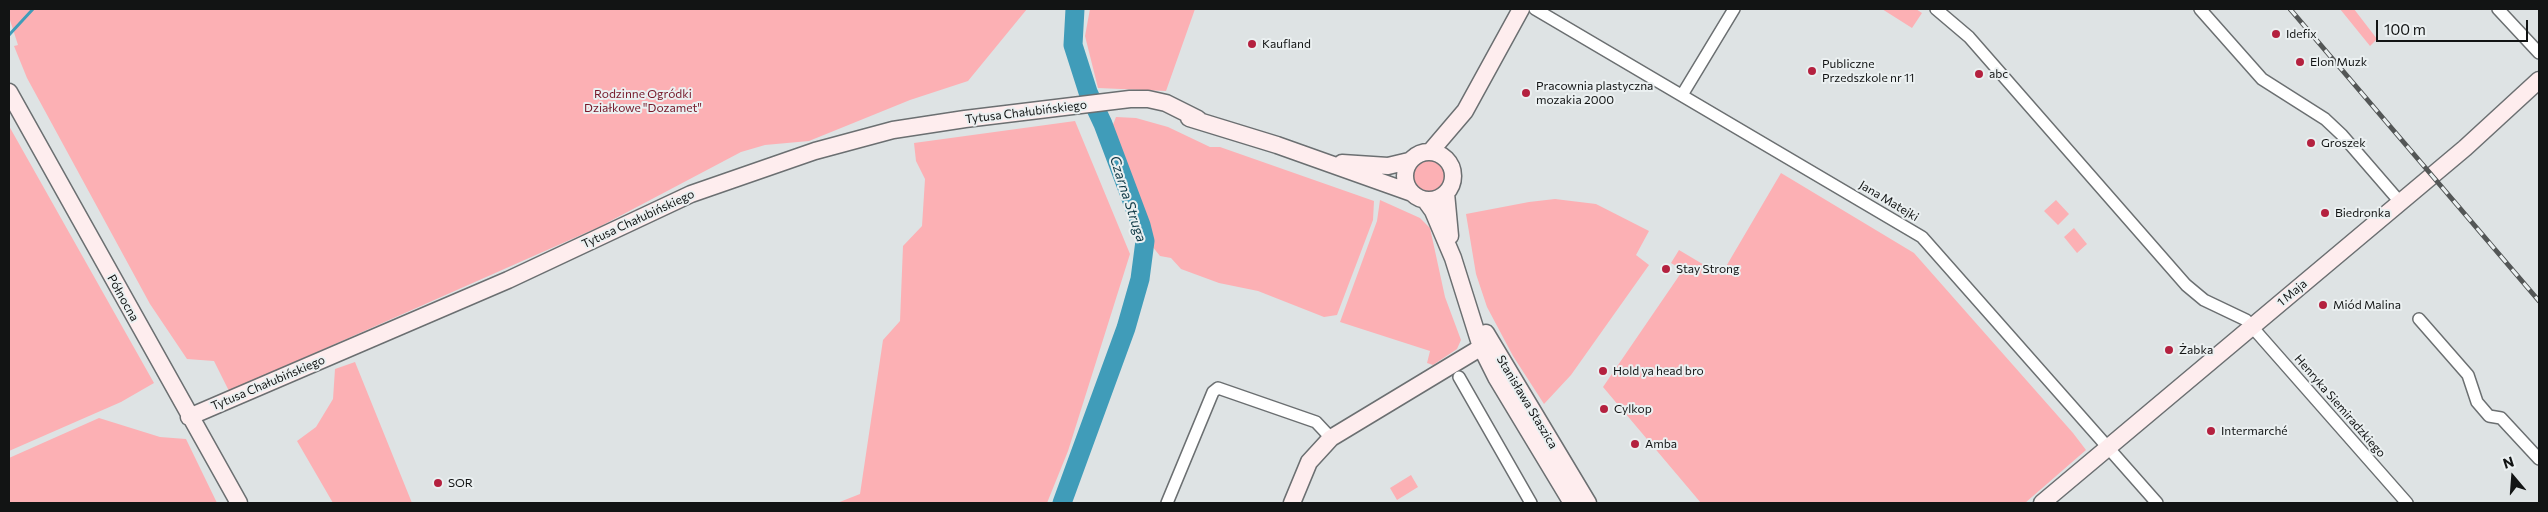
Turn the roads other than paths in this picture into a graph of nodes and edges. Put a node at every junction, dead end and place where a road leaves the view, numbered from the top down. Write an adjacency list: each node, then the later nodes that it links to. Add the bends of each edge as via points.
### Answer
1 (1521, 9): 11 (street)
2 (1535, 9): 10 (street, Jana Matejki)
3 (1734, 9): 10 (street)
4 (1936, 9): 21 (street, Henryka Siemiradzkiego, via 1969,37 2186,285 2204,300 2240,316)
5 (2200, 9): 18 (street, via 2262,79 2325,119 2342,135)
6 (2498, 9): 7 (street)
7 (2539, 52)
8 (2539, 80): 18 (street, 1 Maja)
9 (9, 92): 24 (street, Północna)
10 (1682, 95): 26 (street, Jana Matejki, via 1922,237)
11 (1465, 111): 12 (street); 15 (street, via 1452,149)
12 (1430, 152): 14 (street, via 1418,154); 15 (street, via 1440,154)
13 (1324, 161): 14 (street, Tytusa Chałubińskiego, via 1388,166); 17 (street, Tytusa Chałubińskiego); 24 (street, Tytusa Chałubińskiego, via 1148,99 890,130 716,184 508,280)
14 (1409, 161): 17 (street, via 1405,179)
15 (1451, 165): 16 (street, via 1453,180)
16 (1446, 193): 17 (street, via 1432,200); 19 (street, Stanisława Staszica)
17 (1418, 196): 19 (street, Stanisława Staszica, via 1433,211)
18 (2400, 202): 21 (street, 1 Maja)
19 (1453, 258): 22 (street, Stanisława Staszica)
20 (2419, 320): 27 (street, via 2468,374 2477,402 2489,416 2501,418)
21 (2252, 327): 26 (street, 1 Maja); 36 (street, Henryka Siemiradzkiego)
22 (1486, 344): 25 (street); 32 (street, Stanisława Staszica, via 1496,377); 33 (street, Stanisława Staszica)
23 (1459, 378): 31 (street)
24 (190, 416): 28 (street, Północna)
25 (1331, 438): 29 (street, via 1316,422 1218,388 1213,392); 30 (street, via 1309,462)
26 (2108, 450): 34 (street, 1 Maja); 35 (street, Jana Matejki)
27 (2539, 459)
28 (238, 503)
29 (1167, 503)
30 (1292, 503)
31 (1530, 503)
32 (1572, 503)
33 (1588, 503)
34 (2042, 503)
35 (2157, 503)
36 (2407, 503)

